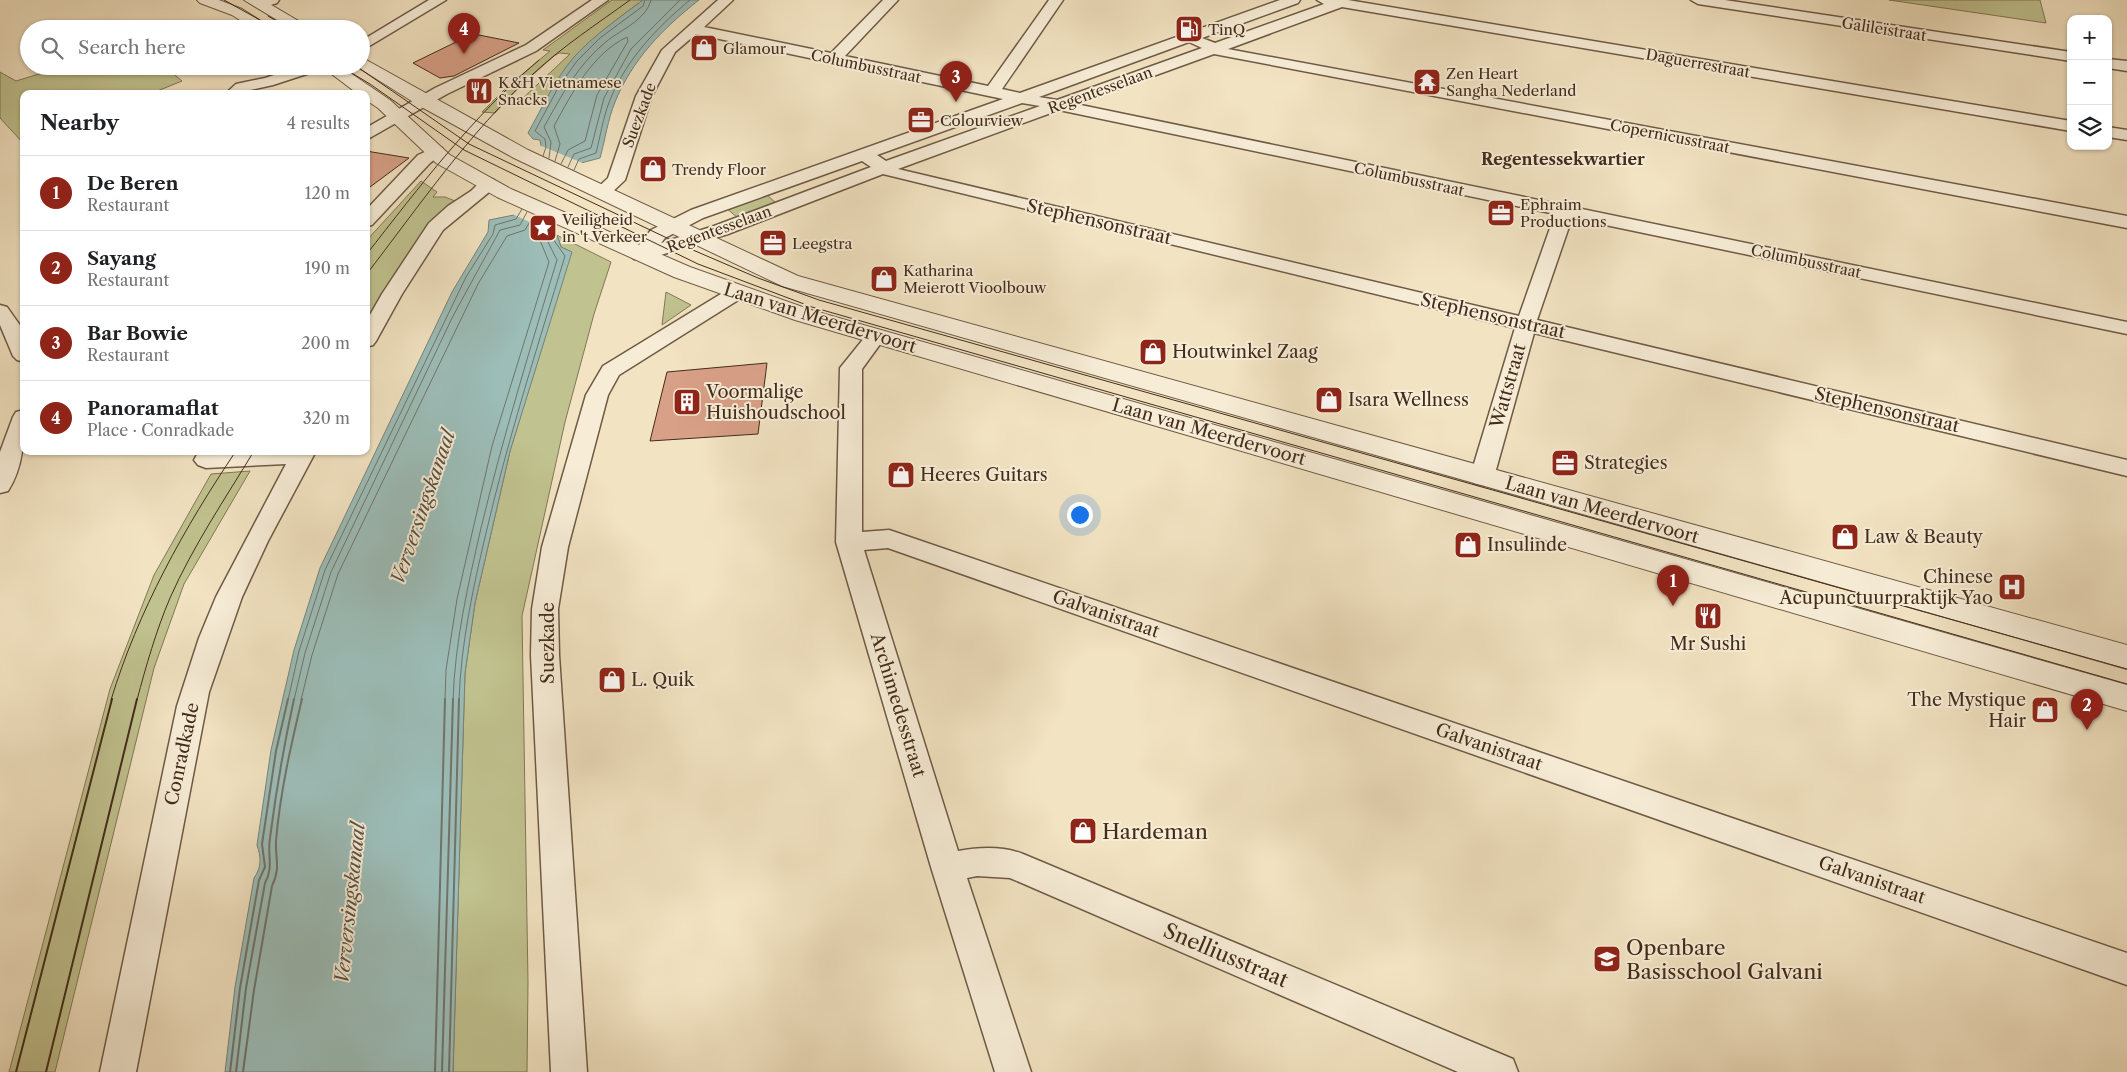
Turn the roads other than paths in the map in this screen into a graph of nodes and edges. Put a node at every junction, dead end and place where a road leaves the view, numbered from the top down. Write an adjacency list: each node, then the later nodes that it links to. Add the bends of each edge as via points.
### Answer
1 (205, 0): 11 (street)
2 (439, 0): 15 (street)
3 (601, 0): 31 (street, via 531,48)
4 (726, 0): 13 (street, Suezkade)
5 (891, 0): 18 (street)
6 (1056, 0): 28 (street)
7 (1293, 0): 14 (street, Regentesselaan)
8 (1698, 0): 17 (street, Galileïstraat)
9 (262, 1): 12 (street)
10 (1337, 1): 16 (street, Regentesselaan); 34 (street, Daguerrestraat)
11 (250, 20)
12 (290, 20)
13 (692, 29): 18 (street, Columbusstraat); 42 (street, Suezkade, via 669,50 644,96 616,180)
14 (1189, 37): 16 (street); 30 (street, Regentesselaan)
15 (370, 42)
16 (1214, 48): 32 (street, Regentesselaan); 45 (street, Copernicusstraat, via 1237,55)
17 (2067, 56)
18 (834, 59): 28 (street, Columbusstraat)
19 (2112, 64): 20 (street)
20 (2127, 66)
21 (370, 68): 31 (street, Laan van Meerdervoort)
22 (298, 75): 25 (street)
23 (310, 75): 26 (street)
24 (340, 75): 27 (street, Laan van Meerdervoort)
25 (238, 90)
26 (275, 90)
27 (363, 90)
28 (992, 92): 30 (street, Columbusstraat)
29 (370, 98): 33 (street, Laan van Meerdervoort)
30 (1021, 98): 32 (street, Columbusstraat); 39 (street, Regentesselaan)
31 (424, 101): 33 (street); 42 (street, Laan van Meerdervoort, via 517,152)
32 (1057, 106): 40 (street, Regentesselaan); 43 (street, Columbusstraat)
33 (390, 121): 35 (street); 38 (street, Laan van Meerdervoort)
34 (2067, 125)
35 (370, 133)
36 (2112, 133): 37 (street)
37 (2127, 135)
38 (436, 152): 41 (street, Laan van Meerdervoort); 44 (street, via 424,159)
39 (863, 154): 40 (street, Stephensonstraat); 46 (street, Regentesselaan)
40 (884, 168): 47 (street, Regentesselaan); 51 (street, Stephensonstraat, via 906,176)
41 (496, 188): 48 (street, Laan van Meerdervoort); 53 (street, via 477,195 454,210 436,228)
42 (597, 189): 46 (street, Laan van Meerdervoort)
43 (1564, 211): 51 (street, Wattstraat); 52 (street, Columbusstraat)
44 (370, 218)
45 (2127, 222)
46 (673, 225): 47 (street, Laan van Meerdervoort); 48 (street, Regentesselaan, via 658,234)
47 (699, 238): 48 (street, Regentesselaan); 61 (street, Laan van Meerdervoort, via 767,272 827,293)
48 (641, 255): 49 (street, Laan van Meerdervoort)
49 (736, 293): 54 (street, Laan van Meerdervoort); 69 (street, Suezkade, via 611,371 597,395 555,548 545,609 546,655)
50 (9, 321): 55 (street)
51 (1526, 324): 60 (street, Stephensonstraat); 61 (street, Wattstraat)
52 (2127, 328)
53 (370, 334)
54 (876, 336): 63 (street, Archimedesstraat, via 851,368); 65 (street, Laan van Meerdervoort)
55 (20, 347)
56 (20, 428): 62 (street)
57 (209, 455): 58 (street, Conradkade, via 206,460)
58 (276, 455)
59 (303, 455): 68 (street, Conradkade, via 253,547 207,651 191,706)
60 (2127, 468)
61 (1482, 477): 64 (street, Laan van Meerdervoort)
62 (0, 485)
63 (849, 542): 66 (street, Archimedesstraat); 67 (street, Galvanistraat, via 889,539)
64 (2127, 657)
65 (2127, 698)
66 (947, 867): 70 (street, Archimedesstraat); 71 (street, Snelliusstraat, via 977,862 1012,864)
67 (2127, 970)
68 (118, 1072)
69 (569, 1072)
70 (1013, 1072)
71 (1500, 1072)

